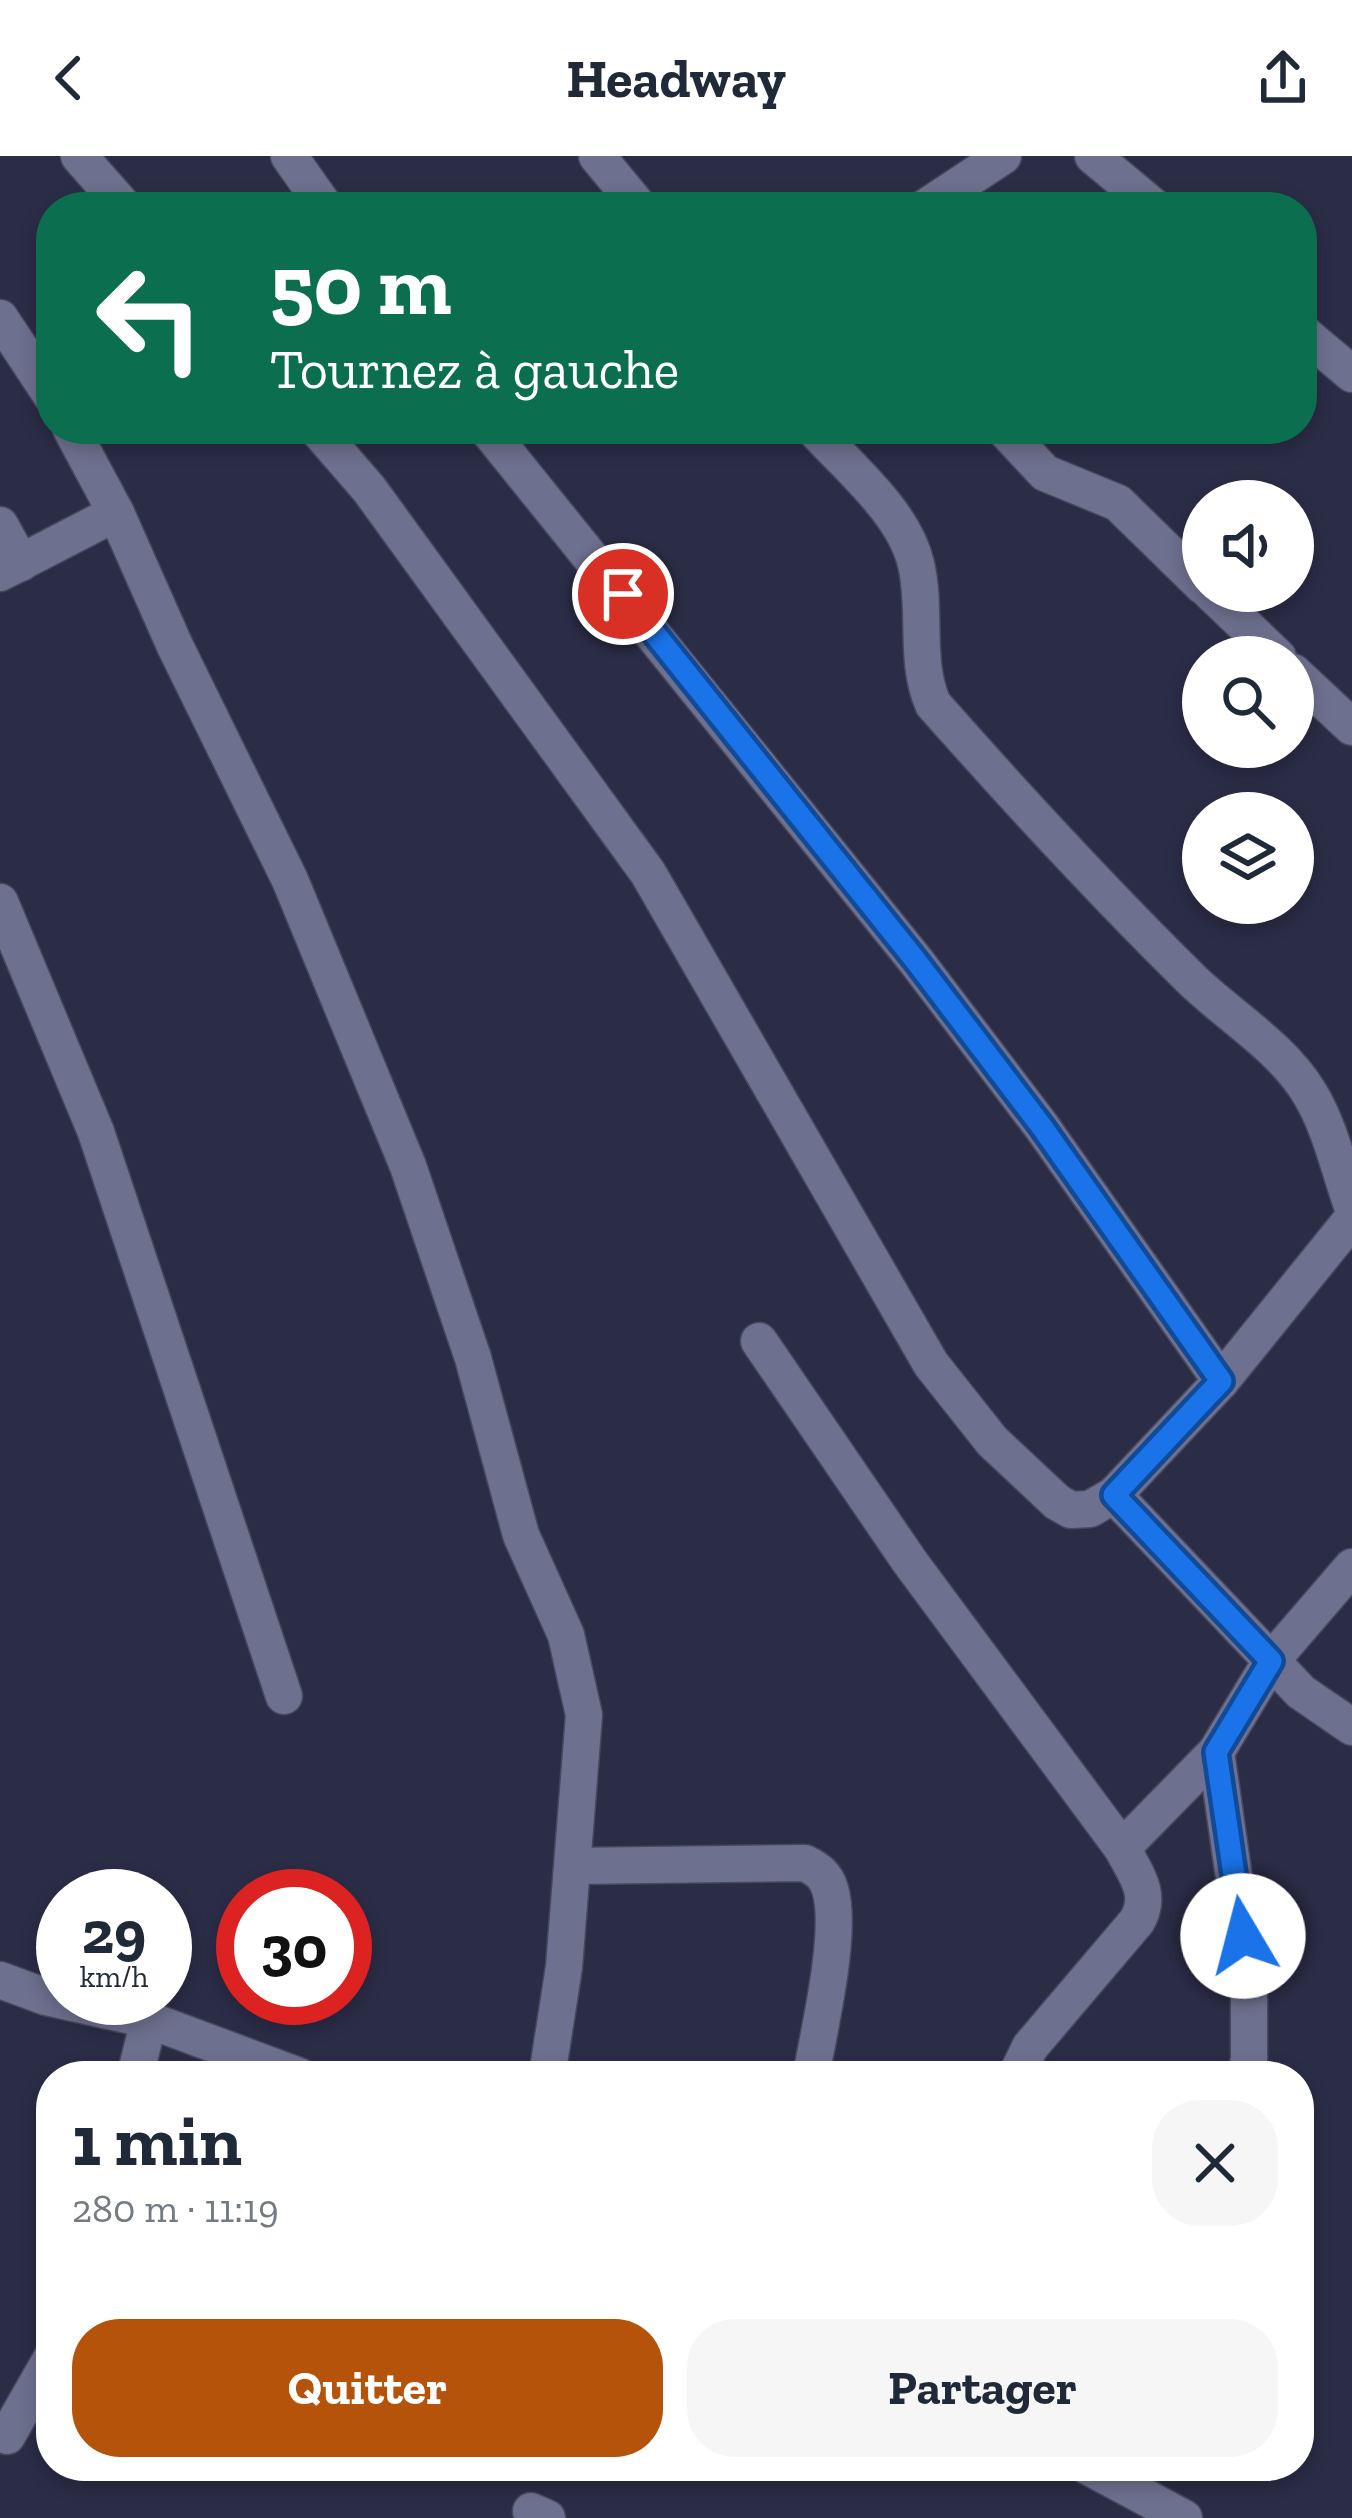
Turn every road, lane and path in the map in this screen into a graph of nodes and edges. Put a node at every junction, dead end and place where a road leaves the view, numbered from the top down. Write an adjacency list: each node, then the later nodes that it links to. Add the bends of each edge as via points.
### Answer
1 (80, 156): 6 (street)
2 (289, 156): 7 (street)
3 (598, 156): 8 (street)
4 (1003, 156): 9 (street)
5 (1093, 156): 10 (street)
6 (111, 192)
7 (314, 192)
8 (627, 192)
9 (949, 192)
10 (1136, 192)
11 (0, 318): 13 (street)
12 (1317, 345): 14 (street)
13 (36, 372)
14 (1352, 374)
15 (79, 444): 20 (street)
16 (330, 444): 33 (street, via 648,873 960,1405 1057,1502 1090,1509)
17 (499, 444): 32 (street, via 916,961)
18 (828, 444): 29 (street, via 901,530 916,562 933,704 1024,807 1301,1082)
19 (1018, 444): 22 (street, via 1045,473 1118,502)
20 (116, 513): 23 (street); 40 (street, via 290,880 448,1278 521,1535 577,1672 584,1714)
21 (0, 526): 23 (street)
22 (1182, 565)
23 (10, 568)
24 (1231, 612): 25 (street)
25 (1256, 636)
26 (1314, 692): 27 (street)
27 (1352, 727)
28 (0, 902): 36 (street, via 96,1132)
29 (1352, 1205)
30 (1352, 1219): 32 (street)
31 (759, 1341): 39 (street)
32 (1221, 1381): 33 (street)
33 (1114, 1495): 35 (street)
34 (1352, 1567): 35 (street)
35 (1271, 1661): 37 (street); 38 (street)
36 (284, 1696)
37 (1352, 1727)
38 (1216, 1752): 39 (street); 50 (street, via 1249,1982)
39 (1122, 1848): 49 (street, via 1144,1889 1145,1909)
40 (573, 1866): 47 (street); 48 (street, via 805,1863 820,1870 834,1919)
41 (0, 1980): 42 (street)
42 (36, 1993)
43 (147, 2025): 45 (street)
44 (161, 2025): 46 (street)
45 (138, 2061)
46 (258, 2061)
47 (549, 2061)
48 (813, 2061)
49 (1023, 2061)
50 (1250, 2061)
51 (36, 2385): 52 (street)
52 (7, 2436)
53 (1115, 2481): 54 (street)
54 (1184, 2518)

